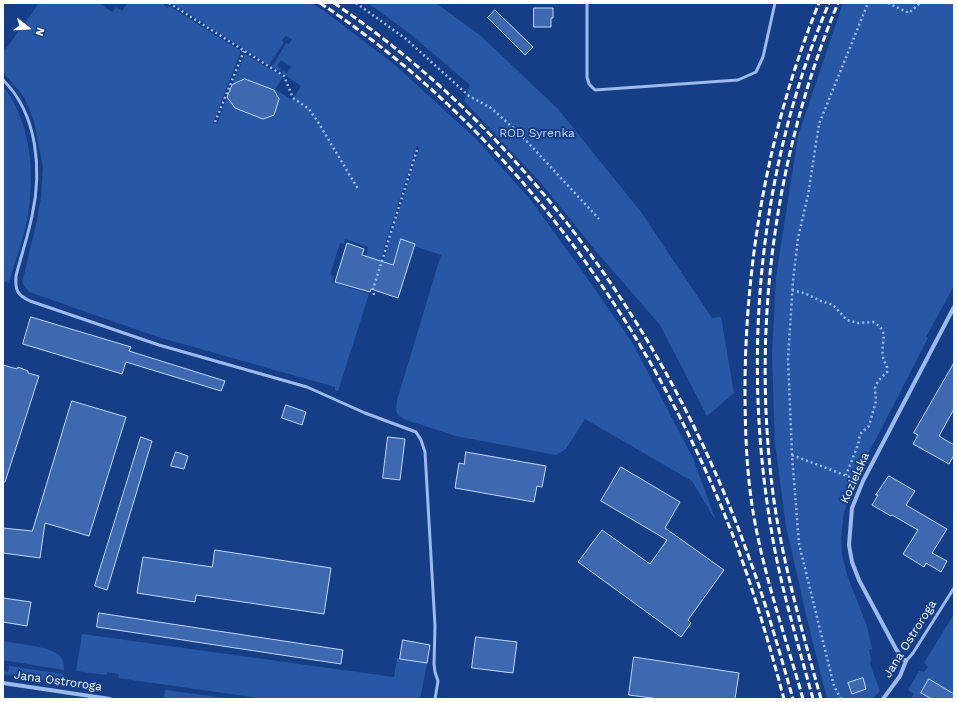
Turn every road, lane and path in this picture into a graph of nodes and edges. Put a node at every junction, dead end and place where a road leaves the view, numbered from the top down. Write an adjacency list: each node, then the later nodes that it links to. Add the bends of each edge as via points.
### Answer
1 (168, 3): 8 (path)
2 (356, 3): 13 (path, via 406,39 469,96 491,108 520,134)
3 (587, 3): 4 (lane, via 587,77 595,90 738,80 756,72 763,57)
4 (776, 3)
5 (868, 3): 14 (path, via 819,124 808,195 798,238)
6 (888, 3): 7 (path, via 909,13)
7 (920, 3)
8 (244, 51): 10 (path); 12 (path, via 284,76 293,98 315,118)
9 (3, 80): 24 (lane, via 25,113 36,155 34,205 16,276 15,285 18,293 30,301 159,344 307,387 416,432 425,452 435,626 434,664 438,681)
10 (215, 122)
11 (417, 150): 15 (path, via 373,289)
12 (358, 190)
13 (599, 219)
14 (792, 290): 17 (path, via 788,359); 18 (path, via 833,305 847,320 858,323 873,322 884,334 883,356 887,372 875,388 876,401 869,426 860,434)
15 (374, 296)
16 (954, 307): 19 (street, Kozielska)
17 (792, 455): 18 (path); 25 (path, via 799,544 834,686)
18 (846, 475): 19 (path)
19 (862, 481): 21 (street, Kozielska, via 852,508 849,545 852,562 896,649)
20 (954, 588): 21 (lane, Jana Ostroroga)
21 (906, 661): 26 (street, Jana Ostroroga, via 900,676)
22 (3, 683): 23 (street, Jana Ostroroga)
23 (110, 699)
24 (435, 699)
25 (841, 699)
26 (883, 699)

